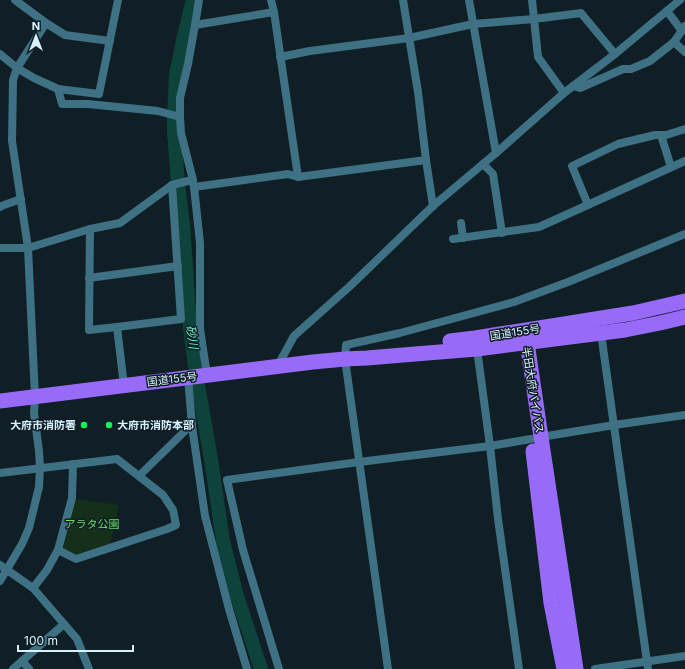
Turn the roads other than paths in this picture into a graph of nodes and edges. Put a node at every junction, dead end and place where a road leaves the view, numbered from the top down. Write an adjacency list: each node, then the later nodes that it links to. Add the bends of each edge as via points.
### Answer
1 (15, 0): 12 (street)
2 (118, 0): 17 (street)
3 (199, 0): 14 (street)
4 (272, 0): 10 (street)
5 (403, 0): 16 (street)
6 (469, 0): 13 (street)
7 (532, 0): 11 (street)
8 (680, 0): 9 (street)
9 (667, 11): 15 (street); 21 (street)
10 (274, 12): 14 (street); 22 (street)
11 (534, 19): 13 (street); 21 (street, via 581,13); 26 (street, via 538,57)
12 (46, 23): 17 (street, via 65,35); 23 (street)
13 (473, 24): 16 (street); 30 (street)
14 (195, 25): 27 (street, via 180,98)
15 (684, 28): 18 (street)
16 (409, 38): 22 (street); 31 (street)
17 (110, 41): 25 (street, via 99,94)
18 (674, 42): 19 (street); 24 (street, via 650,61 632,69 622,70 580,88)
19 (685, 52)
20 (0, 54): 23 (street)
21 (615, 54): 24 (street)
22 (280, 57): 35 (street)
23 (17, 68): 25 (street); 38 (street, via 13,80 12,140)
24 (573, 86): 26 (street)
25 (58, 89): 27 (street, via 62,104 158,111)
26 (564, 93): 30 (street)
27 (179, 116): 36 (street)
28 (685, 129): 29 (street)
29 (661, 135): 34 (street); 40 (street, via 618,144 572,166)
30 (496, 153): 33 (street)
31 (426, 160): 35 (street); 41 (street)
32 (685, 161): 34 (street)
33 (483, 164): 41 (street); 44 (street, via 493,174)
34 (671, 167): 40 (street)
35 (298, 177): 36 (street, via 288,174)
36 (193, 182): 37 (street); 60 (street, via 200,243 200,329)
37 (172, 185): 43 (street, via 120,224); 50 (street)
38 (21, 199): 39 (street); 49 (street)
39 (1, 204)
40 (588, 205): 44 (street, via 539,227)
41 (433, 206): 59 (street, via 294,336)
42 (461, 223): 46 (street)
43 (90, 229): 49 (street); 51 (street)
44 (502, 233): 46 (street)
45 (685, 234): 58 (street, via 514,302 346,345)
46 (463, 238): 47 (street)
47 (453, 239)
48 (0, 248): 49 (street)
49 (28, 248): 63 (street)
50 (178, 266): 51 (street); 54 (street, via 181,319)
51 (89, 278): 54 (street, via 89,330)
52 (685, 301): 56 (highway, 国道155号)
53 (685, 317): 55 (highway, 国道155号)
54 (117, 327): 62 (street)
55 (601, 333): 56 (highway, 国道155号); 67 (street)
56 (521, 339): 57 (highway, 国道155号); 58 (highway, 国道155号, via 475,338 368,352); 68 (highway, 半田大府パイパス)
57 (476, 349): 58 (highway, 国道155号); 69 (street)
58 (345, 358): 59 (highway, 国道155号); 70 (street)
59 (277, 367): 60 (highway, 国道155号)
60 (207, 375): 61 (highway, 国道155号)
61 (188, 377): 62 (highway, 国道155号); 66 (street)
62 (124, 386): 63 (highway, 国道155号)
63 (35, 397): 64 (highway, 国道155号); 72 (street, via 34,413)
64 (0, 401)
65 (685, 416): 67 (street)
66 (192, 424): 74 (street); 86 (street, via 205,516)
67 (614, 425): 68 (street); 82 (street)
68 (536, 438): 69 (street); 90 (highway, 半田大府パイパス, via 551,603); 91 (highway, 半田大府パイパス)
69 (490, 446): 70 (street); 89 (street)
70 (359, 462): 87 (street, via 227,480 243,550); 88 (street)
71 (73, 464): 72 (street); 74 (street, via 117,460); 75 (street, via 72,498)
72 (40, 468): 73 (street); 76 (street, via 39,488 29,528 22,544)
73 (0, 473)
74 (139, 476): 75 (street, via 163,495 173,510 176,525 76,559)
75 (58, 550): 78 (street)
76 (4, 568): 77 (street); 78 (street)
77 (0, 581)
78 (33, 588): 79 (street)
79 (64, 624): 81 (street); 85 (street, via 77,639)
80 (685, 656): 82 (street)
81 (22, 661): 83 (street); 84 (street)
82 (648, 665): 92 (street)
83 (13, 669)
84 (29, 669)
85 (89, 669)
86 (247, 669)
87 (278, 669)
88 (388, 669)
89 (519, 669)
90 (564, 669)
91 (576, 669)
92 (595, 669)

